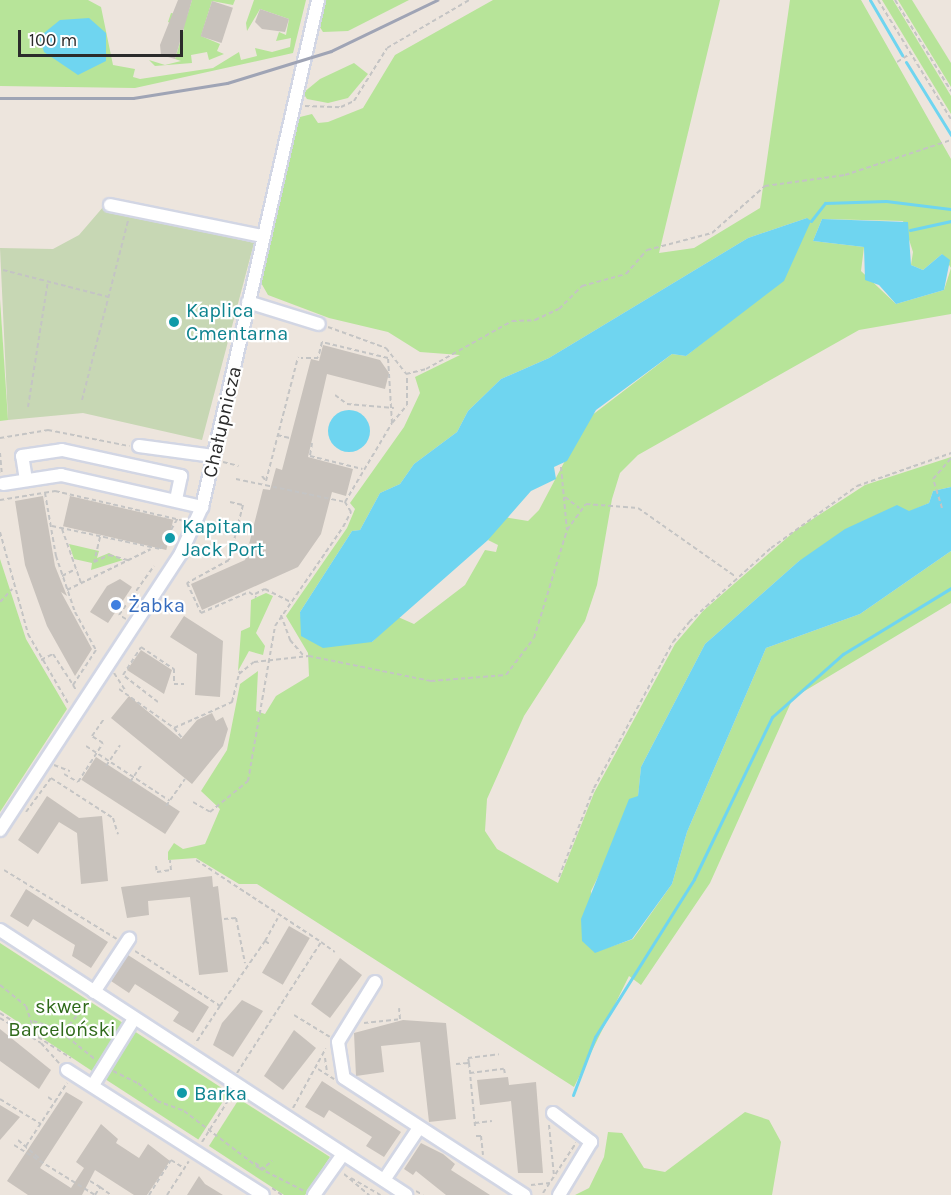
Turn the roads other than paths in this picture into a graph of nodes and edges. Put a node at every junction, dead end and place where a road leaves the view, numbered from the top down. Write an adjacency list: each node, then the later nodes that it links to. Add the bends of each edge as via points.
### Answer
1 (318, 0): 3 (street, Chałupnicza)
2 (110, 205): 3 (street)
3 (263, 236): 4 (street, Chałupnicza)
4 (248, 302): 5 (street); 7 (street, Chałupnicza)
5 (318, 324)
6 (139, 446): 7 (street)
7 (217, 458): 11 (street, Chałupnicza)
8 (26, 480): 9 (street); 10 (street, via 61,475); 10 (street, via 22,456 63,450 181,476)
9 (3, 484)
10 (176, 500): 11 (street)
11 (202, 507): 12 (street, Chałupnicza, via 180,553)
12 (0, 830)
13 (0, 930): 16 (street)
14 (123, 944): 16 (street)
15 (375, 982): 21 (street, via 338,1042 341,1072)
16 (92, 996): 17 (street)
17 (134, 1019): 19 (street); 22 (street)
18 (72, 1068): 19 (street)
19 (93, 1085): 25 (street)
20 (557, 1116): 28 (street, via 583,1132 591,1142)
21 (420, 1128): 23 (street); 24 (street)
22 (343, 1154): 23 (street); 26 (street)
23 (384, 1180): 27 (street)
24 (523, 1191)
25 (263, 1195)
26 (312, 1195)
27 (406, 1195)
28 (559, 1195)

